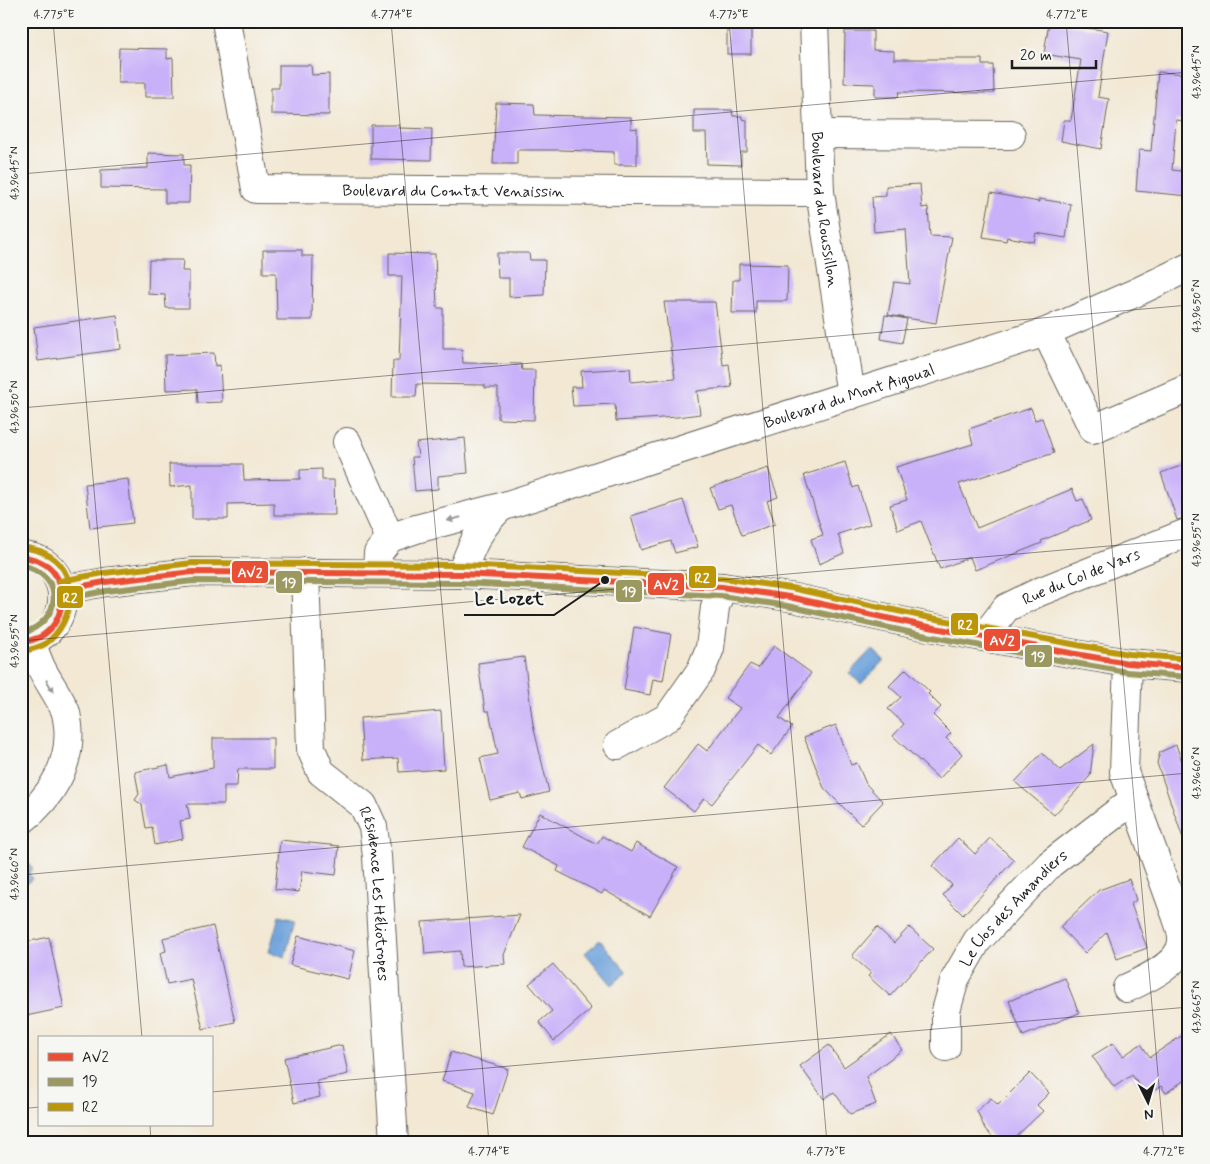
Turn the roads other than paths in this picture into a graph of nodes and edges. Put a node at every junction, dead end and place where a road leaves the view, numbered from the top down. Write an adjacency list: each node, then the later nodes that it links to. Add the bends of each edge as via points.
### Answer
1 (226, 21): 5 (street, Boulevard du Comtat Venaissin, via 256,189)
2 (814, 21): 3 (street, Boulevard du Roussillon)
3 (819, 134): 4 (street); 5 (street, Boulevard du Roussillon)
4 (1011, 135)
5 (820, 192): 9 (street, Boulevard du Roussillon)
6 (1189, 267): 7 (street, Boulevard du Mont Aigoual)
7 (1046, 332): 8 (street, via 1092,429); 9 (street, Boulevard du Mont Aigoual)
8 (1189, 388)
9 (851, 395): 11 (street, Boulevard du Mont Aigoual)
10 (347, 442): 13 (street)
11 (501, 507): 13 (street, Boulevard du Mont Aigoual, one-way to 13); 17 (street, Boulevard du Mont Aigoual, via 484,524)
12 (1189, 532): 20 (street, Rue du Col de Vars, via 1006,608 993,624)
13 (390, 538): 16 (street, via 378,554)
14 (21, 556): 19 (street, via 49,567 58,577)
15 (305, 572): 16 (street); 19 (street, via 193,572); 29 (street, Résidence Les Héliotropes, via 311,749 321,772 363,805 373,827)
16 (377, 572): 17 (street)
17 (461, 574): 18 (street)
18 (722, 588): 20 (street); 24 (street, via 715,607 710,648 701,670 668,717)
19 (62, 590): 21 (street, via 60,616 44,636)
20 (991, 638): 22 (street)
21 (27, 642): 26 (street, one-way to 26, via 66,712 69,735 68,757 56,780 37,808)
22 (1128, 663): 23 (street); 25 (street, via 1124,772)
23 (1189, 668)
24 (618, 745)
25 (1133, 800): 27 (street, via 1182,939 1176,956 1152,976); 28 (street, Le Clos des Amandiers, via 1050,864 977,940 955,979 946,1012)
26 (21, 821)
27 (1127, 988)
28 (946, 1046)
29 (394, 1143)

